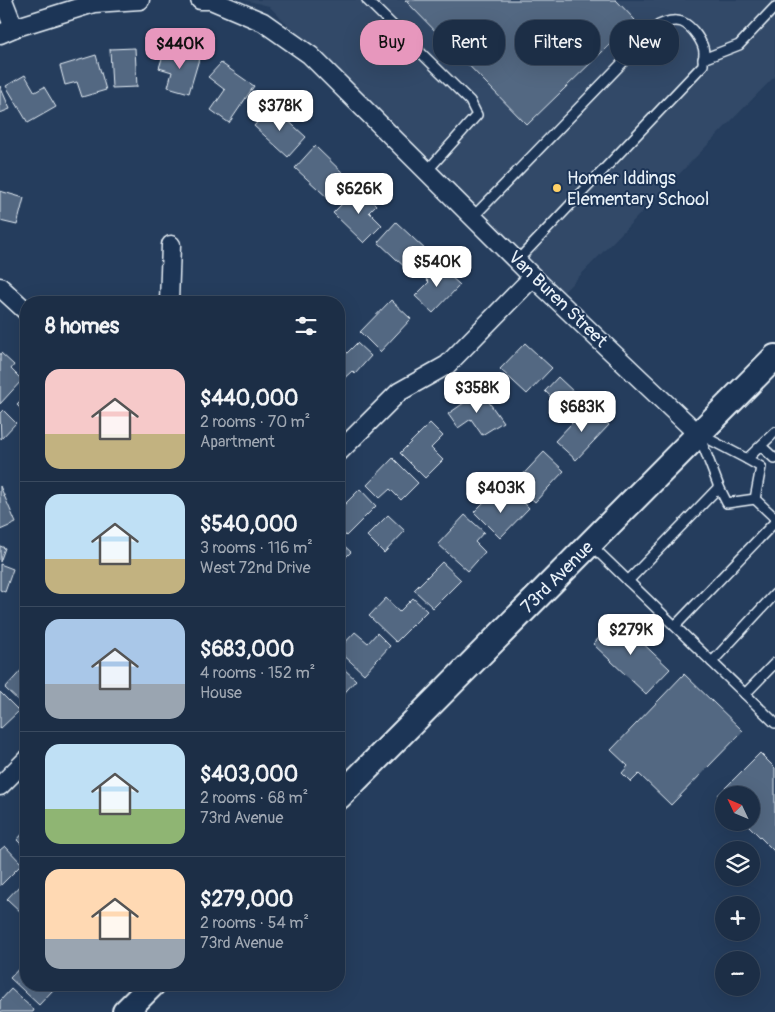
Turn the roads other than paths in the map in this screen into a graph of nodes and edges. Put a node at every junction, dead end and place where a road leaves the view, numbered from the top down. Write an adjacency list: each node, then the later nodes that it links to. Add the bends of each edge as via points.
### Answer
1 (3, 0): 7 (street)
2 (140, 0): 7 (street, via 94,3)
3 (200, 0): 4 (street)
4 (211, 0): 9 (street, Van Buren Street, via 264,22 310,54)
5 (367, 0): 9 (lane, via 470,101 477,115)
6 (775, 7): 8 (lane, via 739,45)
7 (7, 31)
8 (703, 59): 10 (lane, via 700,40 691,28 682,22 670,21 659,25); 12 (lane, via 703,65)
9 (426, 171): 10 (street, Van Buren Street)
10 (473, 217): 12 (street, Van Buren Street)
11 (171, 245): 15 (street)
12 (517, 261): 13 (street, Van Buren Street)
13 (533, 277): 19 (street, Van Buren Street); 20 (street, via 447,365 399,392)
14 (0, 287): 16 (street)
15 (169, 296)
16 (20, 305)
17 (775, 357): 19 (street, 73rd Avenue)
18 (775, 432): 21 (lane)
19 (698, 434): 22 (lane); 24 (lane); 28 (street, 73rd Avenue)
20 (345, 446)
21 (762, 446): 22 (lane); 23 (lane)
22 (747, 459): 25 (lane, via 761,467)
23 (775, 459)
24 (718, 487): 25 (lane, via 727,503); 29 (lane)
25 (755, 499): 26 (lane)
26 (775, 518)
27 (775, 522): 31 (lane)
28 (590, 544): 29 (lane); 38 (street, 73rd Avenue)
29 (628, 581): 31 (lane)
30 (775, 594): 32 (lane)
31 (675, 626): 32 (lane)
32 (712, 662): 34 (lane)
33 (775, 663): 34 (lane)
34 (745, 694): 35 (lane)
35 (775, 723)
36 (20, 766): 37 (street)
37 (0, 786)
38 (345, 791)
39 (146, 991): 40 (street)
40 (125, 1012)

